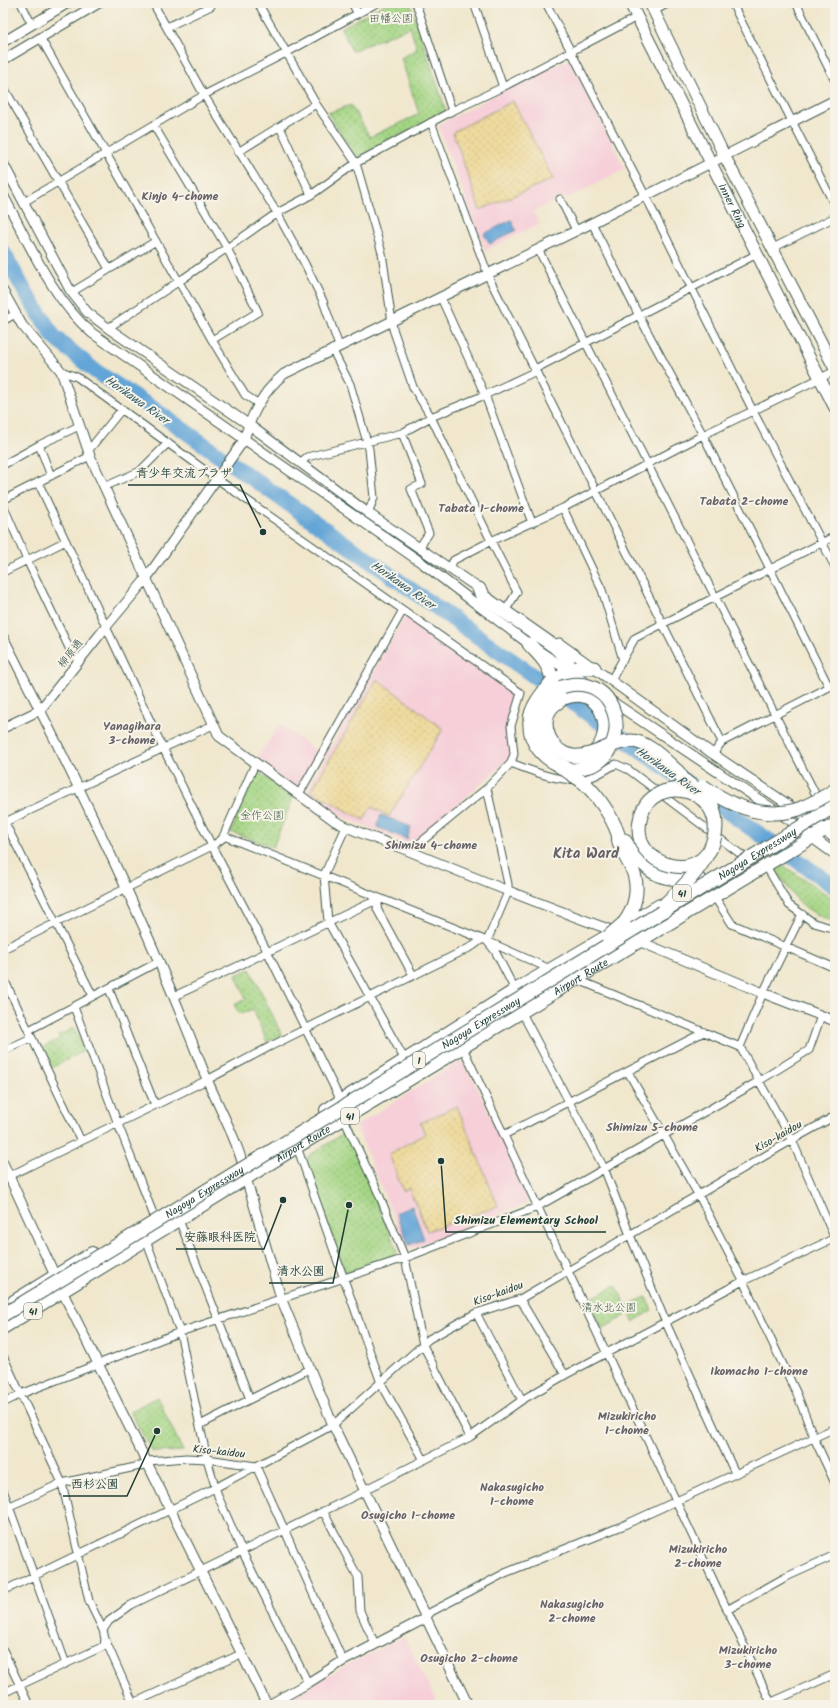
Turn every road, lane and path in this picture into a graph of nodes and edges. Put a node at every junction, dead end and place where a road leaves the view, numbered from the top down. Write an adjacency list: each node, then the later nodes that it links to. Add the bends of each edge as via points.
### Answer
1 (21, 3): 19 (street)
2 (68, 3): 19 (street)
3 (99, 3): 21 (street)
4 (153, 3): 20 (street)
5 (209, 3): 20 (street, via 211,6)
6 (258, 3): 24 (street)
7 (352, 3): 17 (street)
8 (377, 3): 17 (street)
9 (416, 3): 32 (street)
10 (474, 3): 28 (street)
11 (546, 3): 23 (street)
12 (630, 3): 18 (main road, Inner Ring)
13 (669, 3): 16 (street)
14 (732, 3): 33 (street)
15 (796, 3): 26 (street)
16 (652, 7): 39 (main road, Inner Ring)
17 (358, 14): 24 (street)
18 (637, 17): 23 (street); 40 (main road, Inner Ring)
19 (32, 25): 22 (street)
20 (167, 27): 29 (street)
21 (41, 39): 25 (street); 37 (street)
22 (3, 42)
23 (570, 51): 28 (street); 46 (street)
24 (286, 53): 29 (street); 31 (street)
25 (3, 60)
26 (835, 81)
27 (3, 86): 43 (street)
28 (503, 87): 32 (street)
29 (204, 95): 35 (street); 38 (street)
30 (835, 100): 33 (street, 柳原通)
31 (316, 104): 36 (street); 41 (street)
32 (452, 111): 34 (street)
33 (793, 121): 39 (street, 柳原通); 49 (street)
34 (431, 122): 41 (street); 60 (street)
35 (154, 126): 37 (street); 55 (street)
36 (280, 127): 38 (street); 45 (street)
37 (106, 152): 43 (street); 54 (street)
38 (238, 152): 50 (street)
39 (724, 155): 40 (street, 柳原通); 56 (main road, Inner Ring)
40 (711, 161): 46 (street, 柳原通); 58 (main road, Inner Ring)
41 (356, 163): 45 (street); 69 (street, via 382,253)
42 (3, 164): 48 (street)
43 (58, 182): 48 (street); 59 (street)
44 (3, 195): 88 (street, via 56,293 79,322)
45 (311, 195): 50 (street)
46 (645, 195): 52 (street, 柳原通); 62 (street)
47 (560, 199): 53 (street)
48 (24, 202): 64 (street)
49 (835, 206)
50 (278, 213): 55 (street); 73 (street, via 323,301)
51 (835, 217): 56 (street)
52 (592, 223): 53 (street, 柳原通); 67 (street)
53 (576, 230): 57 (street, 柳原通)
54 (156, 241): 59 (street); 61 (street)
55 (227, 248): 61 (street); 71 (street, via 258,312)
56 (773, 248): 75 (main road, Inner Ring)
57 (538, 249): 60 (street, 柳原通); 72 (street)
58 (757, 254): 62 (street); 77 (main road, Inner Ring)
59 (109, 269): 64 (street)
60 (488, 273): 65 (street, 柳原通); 74 (street)
61 (179, 282): 70 (street); 71 (street)
62 (691, 289): 67 (street); 82 (street)
63 (3, 291): 66 (street)
64 (72, 292): 70 (street, via 87,312)
65 (441, 298): 69 (street, 柳原通); 78 (street)
66 (15, 314): 68 (street); 76 (street)
67 (639, 316): 72 (street); 87 (street)
68 (3, 321)
69 (391, 321): 73 (street, 柳原通); 83 (street, via 413,387)
70 (108, 328): 84 (street)
71 (212, 340): 79 (street, via 245,394)
72 (586, 342): 74 (street); 94 (street)
73 (336, 348): 79 (street, 柳原通, via 284,374 268,389); 89 (street, via 350,384)
74 (535, 369): 78 (street, via 532,373); 100 (street)
75 (835, 370): 77 (street)
76 (61, 371): 81 (street, via 77,377); 85 (street)
77 (820, 379): 80 (main road, Inner Ring); 82 (street)
78 (485, 395): 83 (street); 105 (street)
79 (259, 404): 84 (street, 柳原通)
80 (835, 408)
81 (122, 409): 90 (street); 92 (street)
82 (753, 411): 87 (street); 109 (street)
83 (431, 417): 86 (street); 108 (street)
84 (248, 424): 88 (street, 柳原通); 93 (street)
85 (79, 426): 91 (street); 92 (street)
86 (402, 433): 89 (street); 110 (street, via 422,484 411,489 429,533)
87 (703, 435): 94 (street); 114 (street)
88 (244, 440): 97 (street, 柳原通); 124 (street, via 422,563)
89 (367, 442): 93 (street, via 307,457); 104 (street, via 374,498)
90 (168, 444): 97 (street); 99 (street, via 140,471)
91 (39, 445): 95 (street); 96 (street)
92 (89, 454): 96 (street); 99 (street)
93 (300, 463): 104 (street)
94 (648, 464): 100 (street); 118 (street)
95 (3, 465)
96 (51, 476): 98 (street)
97 (220, 476): 116 (street, 柳原通); 120 (street)
98 (38, 482): 101 (street); 107 (street)
99 (104, 487): 116 (street)
100 (596, 490): 103 (street); 121 (street)
101 (3, 500)
102 (3, 505): 111 (street)
103 (563, 508): 105 (street); 126 (street, via 602,590)
104 (368, 512): 110 (street)
105 (532, 522): 108 (street)
106 (835, 536): 109 (street)
107 (66, 541): 111 (street); 122 (street)
108 (491, 541): 113 (street, via 454,560); 119 (street, via 517,592)
109 (822, 542): 112 (street); 114 (street)
110 (419, 548): 113 (street)
111 (26, 560): 115 (street); 125 (street, via 72,654)
112 (835, 567)
113 (449, 568): 117 (street)
114 (769, 569): 118 (street); 131 (street)
115 (3, 572)
116 (146, 579): 122 (street, 柳原通); 134 (street)
117 (479, 589): 119 (street); 128 (highway, via 482,596 556,647 568,659)
118 (715, 597): 121 (street); 133 (street)
119 (507, 608): 127 (street)
120 (403, 610): 139 (street, via 521,693 511,726 514,754); 145 (street)
121 (663, 624): 126 (street, via 635,638); 136 (street)
122 (105, 628): 125 (street, 柳原通); 137 (street)
123 (3, 637): 132 (street)
124 (528, 644): 128 (highway, via 551,671)
125 (80, 660): 132 (street, 柳原通)
126 (623, 660): 129 (street)
127 (594, 668): 128 (highway, via 577,668); 129 (street)
128 (561, 678): 130 (highway); 141 (highway, bridge, via 546,703 540,722 545,743 555,755 573,761 584,759 589,756 593,753 598,750 602,742 605,730 602,712 595,702 582,695 568,696 553,706 547,717 546,729 555,746 564,753 580,756 589,754 594,753 620,743 632,741 652,749); 155 (highway, bridge, via 534,706 530,720 531,733 538,750 552,762 558,764 563,767 573,770 590,766 605,756 616,738 617,721 609,700 598,689 585,684 568,685 553,690 543,700 534,721 541,748 550,758 555,762 559,766 590,788)
129 (611, 680): 138 (street)
130 (583, 681): 152 (street)
131 (832, 685): 133 (street)
132 (40, 710): 135 (street, 柳原通); 142 (street)
133 (775, 715): 136 (street); 147 (street)
134 (213, 725): 137 (street); 140 (street, via 219,736)
135 (3, 728)
136 (722, 742): 138 (street)
137 (163, 748): 142 (street); 159 (street)
138 (713, 754): 149 (street)
139 (512, 763): 143 (street); 162 (street, via 559,779 579,780 594,776 616,764 629,770)
140 (255, 764): 145 (street); 156 (street)
141 (678, 771): 144 (highway, bridge, via 685,773 729,803 765,812 785,812 800,808); 200 (highway, bridge, via 683,779 706,796 716,818 714,839 711,845 707,852 689,865 665,864 648,853 642,845 639,833 643,811 658,795 680,790 702,799 713,815 714,833 713,838 712,842 710,849 694,874 637,929 479,1029)
142 (78, 787): 150 (street); 165 (street)
143 (487, 788): 160 (street); 166 (street)
144 (835, 790)
145 (299, 794): 153 (street)
146 (835, 800): 147 (highway, 41); 155 (highway, via 728,864 698,878 671,879 654,872 643,865)
147 (829, 807): 149 (highway, 41); 195 (highway, Nagoya Expressway / 1, bridge)
148 (835, 816): 200 (highway, Nagoya Expressway / 1)
149 (808, 818): 152 (highway, 41); 154 (main road)
150 (4, 821): 170 (street)
151 (835, 824): 154 (highway, 41)
152 (797, 825): 157 (street); 162 (highway, 41)
153 (346, 827): 160 (street); 164 (street)
154 (824, 831): 157 (highway, 41); 158 (main road)
155 (618, 834): 195 (highway, bridge, via 636,885 634,903 627,919 608,937)
156 (224, 836): 159 (street); 164 (street)
157 (813, 838): 161 (main road); 163 (highway, 41)
158 (835, 838)
159 (212, 846): 165 (street); 178 (street)
160 (410, 851): 166 (street)
161 (835, 854)
162 (745, 855): 173 (highway, Airport Route / 41)
163 (767, 865): 167 (highway, Airport Route / 41); 169 (street, via 789,905)
164 (324, 875): 168 (street); 171 (street)
165 (127, 887): 170 (street); 179 (street)
166 (508, 892): 173 (street); 174 (street)
167 (714, 896): 175 (highway, Airport Route / 41); 176 (street, via 732,924)
168 (379, 899): 171 (street); 174 (street); 182 (street, via 377,909)
169 (802, 914): 172 (street, via 814,923); 176 (street)
170 (55, 922): 177 (street); 188 (street)
171 (328, 922): 178 (street); 190 (street)
172 (835, 929)
173 (616, 932): 175 (street); 181 (highway, Airport Route / 41)
174 (484, 940): 181 (street); 182 (street); 186 (street, via 495,951)
175 (639, 941): 184 (highway, Airport Route / 41); 187 (street)
176 (785, 948): 180 (street); 187 (street)
177 (3, 949)
178 (267, 951): 189 (street); 197 (street)
179 (160, 961): 185 (street); 189 (street)
180 (835, 968)
181 (550, 969): 186 (highway, Airport Route / 41)
182 (414, 975): 190 (street)
183 (3, 977): 196 (street)
184 (576, 979): 192 (highway, Airport Route / 41); 198 (street)
185 (109, 989): 188 (street); 209 (street)
186 (515, 990): 203 (highway, Airport Route / 41)
187 (763, 993): 193 (street); 201 (street)
188 (93, 996): 191 (street)
189 (174, 996): 205 (street)
190 (370, 998): 197 (street); 203 (street)
191 (74, 1007): 196 (street); 212 (street)
192 (522, 1013): 200 (highway, Airport Route / 41); 208 (street)
193 (821, 1016): 194 (street); 206 (street, via 808,1050)
194 (835, 1021)
195 (477, 1024): 240 (highway, Nagoya Expressway / 1, bridge)
196 (29, 1030): 199 (street)
197 (306, 1030): 205 (street); 207 (street)
198 (704, 1032): 201 (street); 204 (street)
199 (31, 1038): 202 (street); 216 (street)
200 (463, 1046): 211 (highway, Airport Route / 41); 214 (street); 243 (highway, Nagoya Expressway / 1)
201 (740, 1047): 206 (street)
202 (3, 1051)
203 (405, 1060): 207 (highway, Airport Route / 41)
204 (628, 1072): 208 (street); 213 (street)
205 (207, 1080): 209 (street); 218 (street)
206 (758, 1081): 213 (street); 215 (street)
207 (341, 1101): 218 (highway, Airport Route / 41)
208 (570, 1102): 214 (street); 220 (street)
209 (155, 1105): 212 (street)
210 (835, 1116): 215 (street, Kiso-kaidou)
211 (344, 1119): 217 (highway, Airport Route / 41); 230 (street)
212 (118, 1124): 216 (street); 225 (street)
213 (665, 1134): 220 (street); 223 (street)
214 (504, 1135): 224 (street)
215 (792, 1140): 223 (street, Kiso-kaidou); 228 (street)
216 (82, 1141): 221 (street)
217 (297, 1147): 222 (highway, Airport Route / 41); 233 (street)
218 (243, 1162): 222 (street); 225 (highway, Airport Route / 41)
219 (3, 1164): 221 (street)
220 (604, 1168): 224 (street); 227 (street)
221 (6, 1178): 232 (street)
222 (246, 1178): 226 (highway, Airport Route / 41); 236 (street)
223 (699, 1196): 227 (street, Kiso-kaidou); 234 (street)
224 (537, 1207): 230 (street); 231 (street)
225 (154, 1216): 232 (highway, Airport Route / 41)
226 (179, 1220): 229 (highway, Airport Route / 41); 241 (street)
227 (630, 1235): 231 (street, Kiso-kaidou); 242 (street)
228 (835, 1238): 234 (street)
229 (146, 1240): 235 (highway, Airport Route / 41); 245 (street)
230 (405, 1258): 233 (street); 246 (street)
231 (568, 1271): 237 (street, Kiso-kaidou); 247 (street)
232 (56, 1275): 235 (street); 238 (highway, Airport Route / 41)
233 (342, 1278): 236 (street); 252 (street)
234 (743, 1281): 242 (street); 261 (street, via 794,1386)
235 (63, 1293): 244 (highway, Airport Route / 41); 249 (street)
236 (281, 1298): 241 (street); 250 (street)
237 (520, 1299): 239 (street, Kiso-kaidou); 251 (street)
238 (3, 1308)
239 (476, 1313): 246 (street, Kiso-kaidou, via 429,1339); 255 (street)
240 (3, 1315)
241 (218, 1318): 245 (street); 254 (street)
242 (666, 1323): 247 (street); 266 (street)
243 (3, 1324)
244 (3, 1328)
245 (180, 1332): 249 (street); 257 (street)
246 (423, 1345): 252 (street, Kiso-kaidou); 260 (street)
247 (608, 1354): 251 (street); 272 (street)
248 (3, 1356): 253 (street)
249 (98, 1364): 253 (street); 264 (street)
250 (309, 1369): 254 (street); 258 (street)
251 (565, 1375): 255 (street)
252 (381, 1383): 258 (street, Kiso-kaidou); 263 (street)
253 (21, 1394): 256 (street); 267 (street)
254 (250, 1399): 257 (street)
255 (522, 1400): 260 (street)
256 (3, 1403)
257 (200, 1425): 262 (street)
258 (333, 1425): 265 (street, Kiso-kaidou); 271 (street)
259 (835, 1428): 261 (street)
260 (470, 1437): 263 (street)
261 (814, 1438): 266 (street); 268 (street)
262 (207, 1459): 264 (street, Kiso-kaidou, via 186,1458); 265 (street, Kiso-kaidou); 269 (street)
263 (424, 1460): 271 (street)
264 (148, 1462): 267 (street, Kiso-kaidou); 274 (street)
265 (256, 1466): 269 (street); 276 (street)
266 (735, 1473): 272 (street)
267 (62, 1483): 273 (street, Kiso-kaidou); 278 (street)
268 (835, 1483)
269 (215, 1488): 274 (street); 277 (street)
270 (3, 1490): 273 (street)
271 (364, 1490): 275 (street); 284 (street)
272 (676, 1500): 283 (street); 284 (street, via 622,1526 506,1573 431,1612)
273 (6, 1507): 281 (street)
274 (171, 1509): 278 (street); 280 (street)
275 (324, 1511): 276 (street); 287 (street, via 358,1577 360,1611)
276 (284, 1530): 277 (street); 290 (street)
277 (242, 1551): 280 (street); 293 (street)
278 (78, 1554): 281 (street); 285 (street, via 90,1601)
279 (835, 1555): 283 (street, via 784,1578)
280 (201, 1571): 285 (street, via 131,1605 109,1621); 289 (street)
281 (33, 1576): 282 (street); 291 (street)
282 (3, 1591)
283 (727, 1610): 297 (street)
284 (426, 1618): 287 (street); 300 (street)
285 (103, 1630): 286 (street)
286 (105, 1639): 291 (street, via 104,1646); 296 (street)
287 (375, 1644): 290 (street)
288 (3, 1650): 294 (street)
289 (241, 1654): 296 (street); 299 (street)
290 (343, 1661): 293 (street)
291 (66, 1664): 294 (street)
292 (835, 1674): 297 (street)
293 (308, 1683): 299 (street)
294 (19, 1685): 295 (street); 298 (street)
295 (3, 1693)
296 (132, 1704)
297 (769, 1704)
298 (28, 1705)
299 (268, 1705)
300 (468, 1705)

